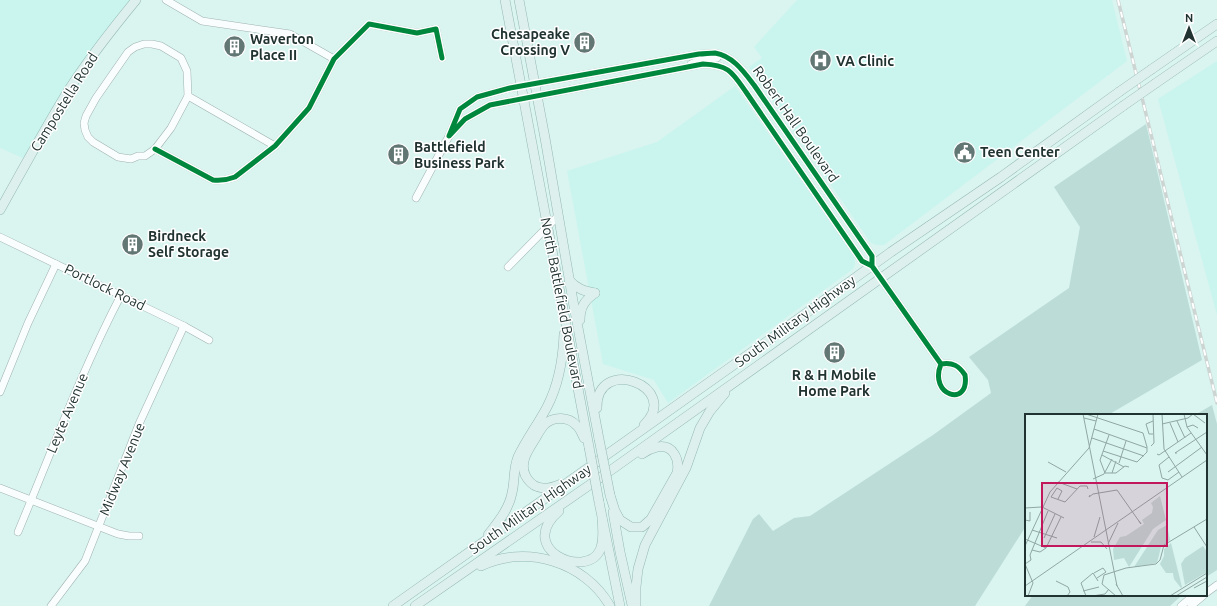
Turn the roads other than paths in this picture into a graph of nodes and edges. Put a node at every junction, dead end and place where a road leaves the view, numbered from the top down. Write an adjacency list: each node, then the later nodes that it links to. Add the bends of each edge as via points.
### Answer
1 (136, 0): 20 (main road, Campostella Road, via 71,87)
2 (166, 0): 9 (street, via 202,21 290,34)
3 (504, 0): 12 (main road, North Battlefield Boulevard)
4 (519, 0): 11 (main road, North Battlefield Boulevard)
5 (1217, 24): 25 (main road, South Military Highway, bridge)
6 (1217, 41): 27 (main road, South Military Highway, bridge)
7 (724, 56): 10 (street, via 700,60); 11 (street, Robert Hall Boulevard, via 699,54); 25 (street, Robert Hall Boulevard, via 742,69 754,85 872,256)
8 (442, 58): 9 (street, via 436,29 417,33 369,24)
9 (334, 59): 17 (street, via 309,108)
10 (688, 67): 14 (street, Robert Hall Boulevard); 25 (street, Robert Hall Boulevard, via 717,65 734,75 862,261)
11 (535, 84): 12 (street, Robert Hall Boulevard); 14 (main road, North Battlefield Boulevard)
12 (521, 86): 15 (main road, North Battlefield Boulevard); 16 (street, Robert Hall Boulevard, via 476,97 467,102 460,109)
13 (188, 96): 17 (street); 18 (street, via 171,128); 18 (street, via 187,71 181,58 161,46 144,44 128,52 96,98 84,123 88,137 93,142 124,159 145,156)
14 (538, 96): 15 (street, Robert Hall Boulevard); 21 (main road, North Battlefield Boulevard)
15 (523, 98): 16 (street, Robert Hall Boulevard, via 490,105 480,110 465,119); 22 (main road, North Battlefield Boulevard)
16 (449, 136): 19 (street)
17 (275, 146): 18 (street, via 235,177 220,181)
18 (155, 149)
19 (416, 198)
20 (0, 210)
21 (558, 216): 22 (street); 28 (main road, North Battlefield Boulevard)
22 (548, 227): 26 (street); 30 (main road, North Battlefield Boulevard)
23 (0, 237): 24 (street, Portlock Road)
24 (56, 264): 29 (street, Portlock Road); 36 (street, via 28,323)
25 (872, 266): 27 (street, Robert Hall Boulevard); 39 (main road, South Military Highway)
26 (508, 267)
27 (880, 278): 34 (street, Robert Hall Boulevard); 35 (main road, South Military Highway)
28 (569, 279): 32 (main road, North Battlefield Boulevard); 32 (main road, via 577,288 595,293 581,307)
29 (121, 295): 31 (street, Portlock Road); 45 (street, Leyte Avenue, via 76,390)
30 (564, 312): 38 (main road, North Battlefield Boulevard); 50 (main road, via 562,361 554,392 522,449 514,470 509,504)
31 (184, 326): 33 (street, Portlock Road); 47 (street, Midway Avenue, via 139,424)
32 (579, 333): 37 (main road, North Battlefield Boulevard)
33 (209, 340)
34 (941, 364): 34 (street, via 938,381 944,390 949,394 961,393 966,384 965,375 956,364)
35 (736, 381): 40 (main road, South Military Highway); 63 (main road, via 710,411 700,428 686,468 645,545 638,569)
36 (0, 392)
37 (599, 439): 39 (main road, via 597,401 601,388 613,380 620,380 637,383 650,391 655,406 651,417); 44 (main road, North Battlefield Boulevard, bridge)
38 (588, 447): 41 (main road, via 576,425 565,418 558,418 546,424 537,435 524,460 525,475 530,482 543,488 562,483); 46 (main road, North Battlefield Boulevard, bridge)
39 (611, 453): 41 (main road, South Military Highway)
40 (614, 468): 42 (main road, South Military Highway); 44 (main road, via 656,447 669,449 678,460 677,473 651,519 642,527 630,527 620,520)
41 (584, 472): 50 (main road, South Military Highway)
42 (587, 487): 46 (main road, via 553,517 545,530 546,543 553,554 564,559 582,563 589,561 602,543); 51 (main road, South Military Highway)
43 (0, 488): 45 (street)
44 (610, 495): 62 (main road, North Battlefield Boulevard)
45 (31, 500): 47 (street); 48 (street, Leyte Avenue)
46 (602, 519): 61 (main road, North Battlefield Boulevard)
47 (99, 527): 49 (street, via 118,534); 57 (street, Midway Avenue, via 85,561)
48 (18, 532)
49 (139, 536)
50 (482, 542): 58 (main road, South Military Highway)
51 (447, 584): 59 (main road, South Military Highway); 60 (main road, via 490,561 521,555 533,556 579,573 599,590)
52 (1217, 584): 53 (street); 54 (street)
53 (1207, 587)
54 (1207, 592)
55 (1193, 596): 64 (street)
56 (1203, 596): 65 (street)
57 (51, 606)
58 (393, 606)
59 (415, 606)
60 (610, 606)
61 (620, 606)
62 (632, 606)
63 (636, 606)
64 (1181, 606)
65 (1191, 606)

